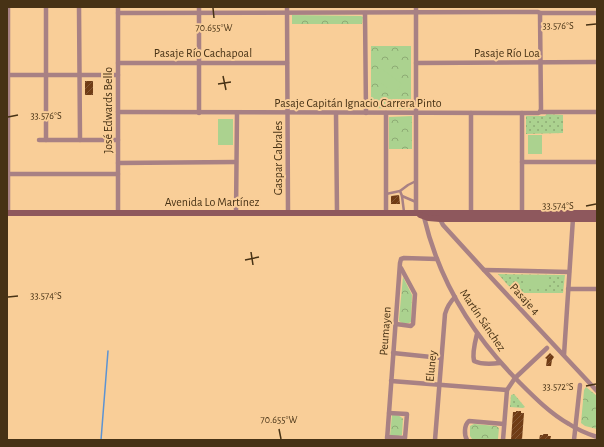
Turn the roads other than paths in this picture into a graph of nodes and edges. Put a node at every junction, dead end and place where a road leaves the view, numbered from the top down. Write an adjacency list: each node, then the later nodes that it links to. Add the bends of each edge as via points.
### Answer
1 (8, 7): 28 (street)
2 (46, 7): 29 (street)
3 (79, 7): 30 (street)
4 (118, 7): 13 (street, José Edwards Bello)
5 (199, 7): 14 (street)
6 (237, 7): 15 (street)
7 (287, 7): 16 (street, Gaspar Cabrales)
8 (337, 7): 17 (street)
9 (387, 7): 19 (street)
10 (416, 10): 11 (street); 19 (street); 27 (street)
11 (471, 10): 12 (street)
12 (522, 10): 21 (street)
13 (118, 13): 14 (street); 24 (street, José Edwards Bello)
14 (199, 13): 15 (street); 25 (street)
15 (237, 13): 16 (street)
16 (287, 13): 17 (street); 26 (street, Gaspar Cabrales)
17 (337, 13): 18 (street)
18 (365, 13): 19 (street); 39 (street)
19 (387, 13)
20 (597, 13): 21 (street)
21 (540, 14): 22 (street)
22 (541, 62): 23 (street, Pasaje Río Loa); 27 (street, Pasaje Río Loa); 33 (street)
23 (597, 62)
24 (118, 63): 25 (street, Pasaje Río Cachapoal); 31 (street, José Edwards Bello)
25 (199, 63): 26 (street, Pasaje Río Cachapoal); 35 (street)
26 (288, 63): 37 (street, Gaspar Cabrales)
27 (416, 63): 41 (street)
28 (7, 75): 29 (street); 44 (street)
29 (46, 75): 30 (street); 46 (street)
30 (79, 75): 31 (street); 47 (street)
31 (118, 75): 32 (street, José Edwards Bello)
32 (118, 112): 35 (street, Pasaje Capitán Ignacio Carrera Pinto); 48 (street, José Edwards Bello)
33 (540, 112): 34 (street, Pasaje Capitán Ignacio Carrera Pinto); 43 (street, Pasaje Capitán Ignacio Carrera Pinto)
34 (597, 112)
35 (199, 113): 36 (street, Pasaje Capitán Ignacio Carrera Pinto)
36 (237, 113): 37 (street, Pasaje Capitán Ignacio Carrera Pinto); 49 (street)
37 (288, 113): 38 (street, Pasaje Capitán Ignacio Carrera Pinto); 65 (street, Gaspar Cabrales)
38 (336, 113): 39 (street, Pasaje Capitán Ignacio Carrera Pinto); 66 (street)
39 (366, 113): 40 (street, Pasaje Capitán Ignacio Carrera Pinto)
40 (386, 113): 41 (street, Pasaje Capitán Ignacio Carrera Pinto); 57 (street)
41 (416, 113): 42 (street, Pasaje Capitán Ignacio Carrera Pinto); 55 (street)
42 (471, 113): 43 (street, Pasaje Capitán Ignacio Carrera Pinto); 70 (street)
43 (522, 113): 50 (street)
44 (7, 140): 53 (street)
45 (40, 140): 46 (street)
46 (46, 140): 47 (street)
47 (80, 140): 48 (street)
48 (118, 140): 52 (street, José Edwards Bello)
49 (236, 162): 52 (street); 64 (street)
50 (522, 162): 51 (street); 60 (street)
51 (597, 162)
52 (118, 163): 54 (street, José Edwards Bello)
53 (7, 174): 54 (street); 62 (street)
54 (118, 174): 63 (street, José Edwards Bello)
55 (416, 181): 56 (lane); 59 (street)
56 (400, 191): 57 (lane); 58 (lane)
57 (386, 194): 67 (street)
58 (402, 196): 59 (lane); 68 (lane)
59 (416, 202): 69 (street)
60 (522, 212): 61 (main road, Avenida Lo Martínez); 70 (main road, Avenida Lo Martínez)
61 (597, 212)
62 (8, 213): 63 (main road, Avenida Lo Martínez)
63 (118, 213): 64 (main road, Avenida Lo Martínez)
64 (236, 213): 65 (main road, Avenida Lo Martínez)
65 (288, 213): 66 (main road, Avenida Lo Martínez)
66 (337, 213): 67 (main road, Avenida Lo Martínez)
67 (386, 213): 68 (main road, Avenida Lo Martínez)
68 (404, 213): 69 (main road, Avenida Lo Martínez)
69 (416, 213): 70 (main road, Avenida Lo Martínez); 71 (main road, Avenida Lo Martínez)
70 (471, 213)
71 (424, 217): 73 (main road, Avenida Lo Martínez); 75 (street, Martín Sánchez)
72 (573, 218): 73 (main road, Avenida Lo Martínez); 74 (main road, Avenida Lo Martínez); 78 (street)
73 (440, 219): 77 (street, Pasaje 4)
74 (597, 219)
75 (437, 259): 76 (street, via 404,258 401,259); 81 (street, Martín Sánchez)
76 (400, 266): 82 (street, Peumayen); 82 (street, via 415,294 413,324)
77 (484, 270): 78 (street); 86 (street, Pasaje 4)
78 (569, 272): 79 (street)
79 (568, 289): 80 (street); 86 (street)
80 (597, 289)
81 (455, 297): 83 (street, Martín Sánchez); 87 (street, Eluney, via 445,314)
82 (396, 324): 85 (street, Peumayen)
83 (477, 334): 88 (street, Martín Sánchez); 88 (street, via 474,361 484,364)
84 (547, 348): 89 (street)
85 (394, 353): 87 (street); 90 (street, Peumayen)
86 (564, 355): 94 (street, Pasaje 4)
87 (441, 358): 91 (street, Eluney)
88 (500, 363): 89 (street, Martín Sánchez)
89 (515, 378): 93 (street); 97 (street, Martín Sánchez, via 548,409)
90 (391, 381): 91 (street); 95 (street, Peumayen)
91 (439, 385): 93 (street); 100 (street, Eluney)
92 (580, 385): 97 (street)
93 (507, 390): 96 (street)
94 (597, 391)
95 (389, 413): 99 (street, Peumayen); 99 (street, via 407,414 405,438)
96 (504, 424): 101 (street, via 469,421 466,423); 102 (street)
97 (575, 428): 98 (street, Martín Sánchez); 103 (street)
98 (597, 437)
99 (387, 439)
100 (435, 440)
101 (467, 440)
102 (503, 440)
103 (574, 440)

